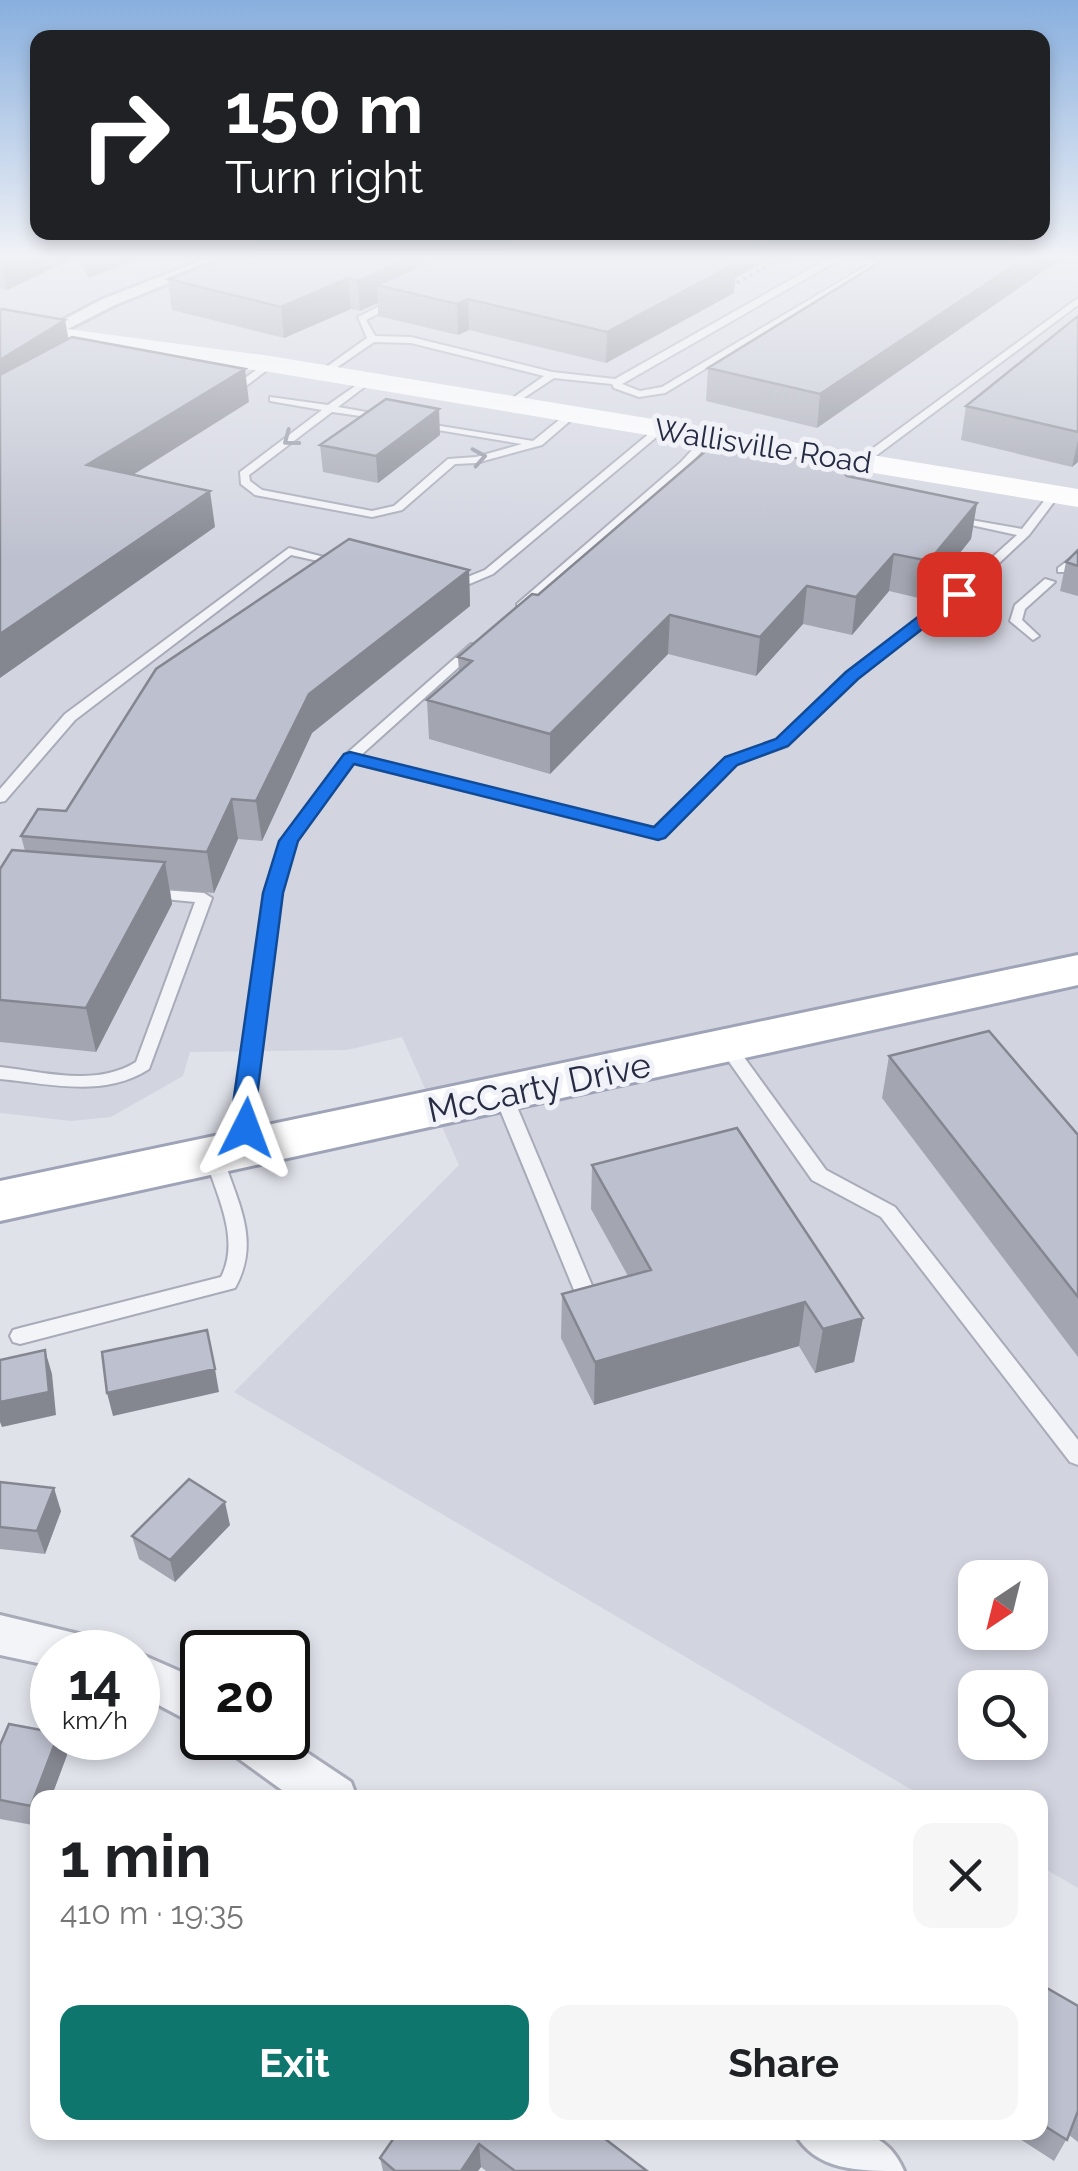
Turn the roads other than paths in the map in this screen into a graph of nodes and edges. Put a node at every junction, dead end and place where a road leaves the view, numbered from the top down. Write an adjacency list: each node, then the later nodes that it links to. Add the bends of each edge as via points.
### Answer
1 (168, 355): 8 (main road, Wallisville Road)
2 (228, 355): 8 (main road, Wallisville Road)
3 (348, 355): 9 (lane)
4 (475, 355): 10 (lane)
5 (665, 355): 12 (lane)
6 (723, 355): 12 (lane, via 665,390 640,394)
7 (1010, 355): 22 (lane)
8 (270, 364): 9 (main road, Wallisville Road); 13 (lane, via 239,387)
9 (323, 373): 11 (main road, Wallisville Road)
10 (552, 374): 12 (lane); 15 (lane)
11 (368, 380): 15 (main road, Wallisville Road); 16 (lane)
12 (618, 382)
13 (221, 384)
14 (273, 399): 16 (lane)
15 (510, 404): 17 (main road, Wallisville Road)
16 (331, 408): 20 (lane); 20 (lane, one-way to 20, via 244,474 245,482 259,493 372,514 398,508 452,461)
17 (572, 414): 18 (main road, Wallisville Road); 20 (lane)
18 (662, 429): 19 (main road, Wallisville Road); 30 (lane, via 489,572)
19 (710, 437): 21 (lane); 22 (main road, Wallisville Road)
20 (538, 444)
21 (685, 464): 23 (lane); 32 (lane)
22 (869, 468): 24 (main road, Wallisville Road)
23 (722, 472)
24 (1067, 496): 26 (lane)
25 (929, 514): 26 (lane)
26 (1025, 534): 35 (lane, via 852,675 782,742 731,761 658,834)
27 (1078, 556): 29 (lane)
28 (364, 568): 36 (lane, via 289,551 70,717)
29 (1062, 570)
30 (433, 582)
31 (1049, 582): 33 (lane, via 1019,608 1016,621)
32 (515, 613)
33 (1033, 636)
34 (485, 639): 35 (lane)
35 (350, 758): 42 (lane, via 288,841 273,893 244,1104)
36 (0, 798)
37 (126, 892): 40 (lane, via 204,898 143,1065 130,1077 104,1081)
38 (1078, 970): 39 (main road, McCarty Drive)
39 (727, 1046): 41 (main road, McCarty Drive); 46 (lane, via 818,1175 888,1212)
40 (0, 1073)
41 (503, 1095): 42 (main road, McCarty Drive); 44 (lane)
42 (230, 1154): 43 (main road, McCarty Drive); 45 (lane, via 240,1244 239,1268 228,1283)
43 (0, 1200)
44 (592, 1310)
45 (20, 1336)
46 (1078, 1456)
47 (0, 1636): 48 (street)
48 (30, 1642)
49 (279, 1760): 50 (street)
50 (322, 1790)
51 (831, 2140): 52 (street)
52 (876, 2171)

